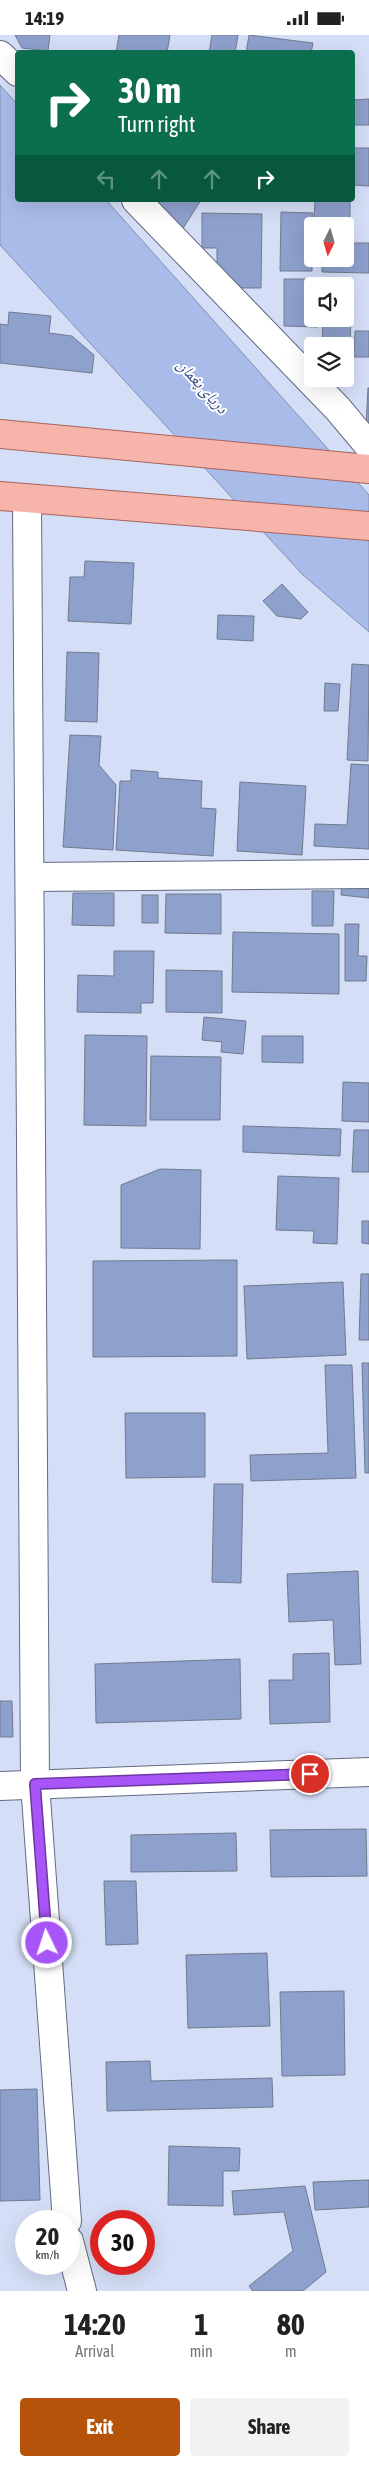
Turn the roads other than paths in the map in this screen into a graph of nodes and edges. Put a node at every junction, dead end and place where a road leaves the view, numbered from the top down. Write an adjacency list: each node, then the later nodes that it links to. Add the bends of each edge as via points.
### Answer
1 (0, 55): 2 (street)
2 (15, 69)
3 (138, 202): 5 (street, via 338,409)
4 (0, 434): 6 (main road)
5 (369, 446)
6 (369, 469)
7 (0, 496): 8 (main road)
8 (27, 499): 9 (main road); 11 (street)
9 (369, 526)
10 (369, 874): 11 (street)
11 (30, 877): 13 (street)
12 (369, 1771): 13 (street)
13 (35, 1784): 14 (street); 15 (street)
14 (0, 1786)
15 (66, 2210)
16 (78, 2275): 17 (street)
17 (82, 2291)

